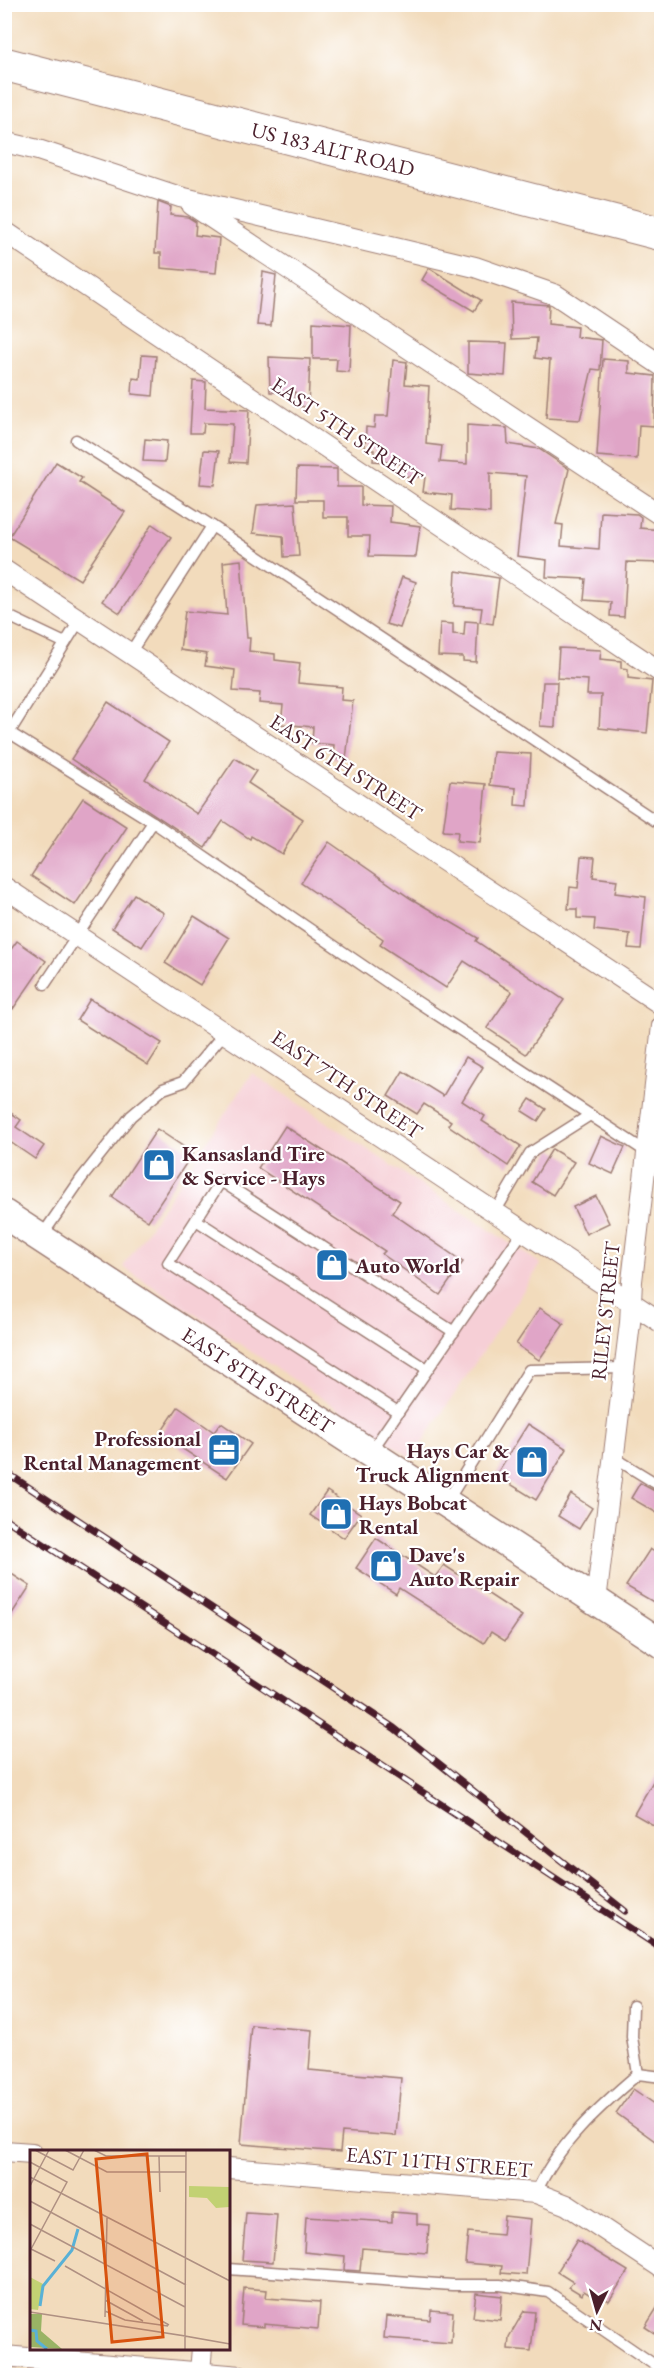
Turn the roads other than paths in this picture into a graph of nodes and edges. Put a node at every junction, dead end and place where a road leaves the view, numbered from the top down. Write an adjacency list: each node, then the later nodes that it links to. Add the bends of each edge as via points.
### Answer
1 (4, 64): 5 (highway, US 183 ALT ROAD)
2 (4, 142): 3 (street)
3 (180, 197): 6 (street, via 475,267 556,295); 8 (street)
4 (4, 231): 15 (street, EAST 5TH STREET)
5 (662, 234)
6 (662, 366)
7 (76, 440): 9 (lane)
8 (662, 516)
9 (212, 526): 14 (lane); 18 (lane)
10 (4, 570): 12 (street, EAST 6TH STREET)
11 (4, 614): 13 (lane)
12 (81, 618): 13 (lane); 14 (street, EAST 6TH STREET)
13 (65, 643): 16 (lane)
14 (130, 653): 22 (street, EAST 6TH STREET)
15 (662, 673)
16 (7, 737): 17 (lane)
17 (153, 822): 20 (lane); 25 (lane)
18 (662, 825)
19 (4, 887): 20 (street, EAST 7TH STREET)
20 (79, 936): 21 (lane); 24 (street, EAST 7TH STREET)
21 (45, 984)
22 (662, 1005)
23 (662, 1026): 26 (street, RILEY STREET)
24 (226, 1031): 27 (street, EAST 7TH STREET); 31 (lane, via 183,1083 163,1089 131,1116)
25 (590, 1116): 26 (lane); 27 (lane, via 530,1153)
26 (654, 1157): 32 (street, RILEY STREET)
27 (495, 1212): 30 (street, EAST 7TH STREET)
28 (4, 1214): 31 (main road, EAST 8TH STREET)
29 (196, 1220): 34 (lane, via 220,1181); 36 (lane); 37 (lane, via 168,1263)
30 (523, 1231): 32 (street, EAST 7TH STREET); 34 (lane)
31 (41, 1238): 38 (main road, EAST 8TH STREET)
32 (631, 1303): 33 (street, EAST 7TH STREET); 35 (street, RILEY STREET)
33 (662, 1323)
34 (454, 1332): 36 (lane)
35 (624, 1368): 39 (street, RILEY STREET); 41 (lane, via 529,1370)
36 (428, 1369): 37 (lane)
37 (398, 1412): 38 (lane)
38 (370, 1453): 41 (main road, EAST 8TH STREET)
39 (613, 1457): 40 (lane); 42 (street, RILEY STREET)
40 (662, 1487)
41 (446, 1503): 42 (main road, EAST 8TH STREET)
42 (596, 1601): 43 (main road, EAST 8TH STREET)
43 (662, 1644)
44 (633, 2006): 45 (lane, via 632,2037)
45 (638, 2073): 46 (lane); 50 (lane, via 598,2108 545,2174)
46 (662, 2077)
47 (4, 2151): 48 (street)
48 (30, 2153)
49 (230, 2168): 50 (street, EAST 11TH STREET)
50 (536, 2193): 51 (street, EAST 11TH STREET, via 567,2205)
51 (662, 2268)
52 (230, 2269): 56 (lane, via 548,2292)
53 (202, 2350): 57 (street)
54 (62, 2355): 55 (street); 57 (street)
55 (4, 2356)
56 (662, 2370)
57 (200, 2372): 58 (street)
58 (242, 2376)

